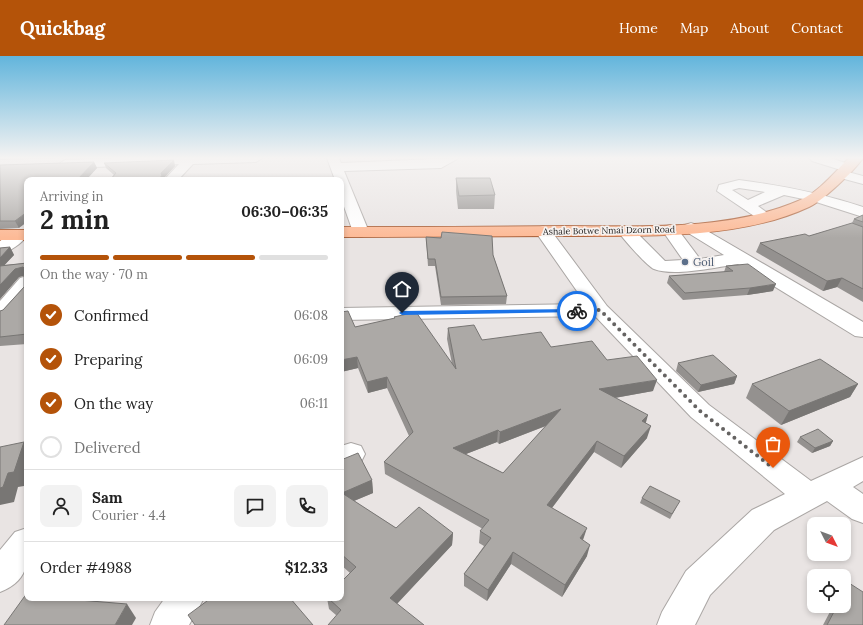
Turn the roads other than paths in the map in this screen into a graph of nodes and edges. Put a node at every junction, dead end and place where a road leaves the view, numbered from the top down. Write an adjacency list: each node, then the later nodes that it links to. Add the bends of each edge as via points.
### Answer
1 (737, 185): 7 (street, via 724,188 724,191)
2 (743, 185): 5 (street)
3 (830, 185): 6 (main road, Ashale Botwe Nmai Dzorn Road)
4 (344, 187): 15 (street)
5 (779, 190): 6 (street); 7 (street)
6 (816, 197): 8 (street); 9 (main road, Ashale Botwe Nmai Dzorn Road, via 804,204)
7 (748, 206): 9 (street)
8 (863, 212)
9 (765, 217): 10 (main road, Ashale Botwe Nmai Dzorn Road, via 733,224)
10 (691, 228): 11 (main road, Ashale Botwe Nmai Dzorn Road); 21 (street)
11 (670, 230): 13 (main road, Ashale Botwe Nmai Dzorn Road); 18 (street)
12 (543, 231): 13 (main road, Ashale Botwe Nmai Dzorn Road); 15 (main road, Ashale Botwe Nmai Dzorn Road); 24 (street)
13 (626, 231): 19 (street)
14 (344, 232): 15 (main road, Ashale Botwe Nmai Dzorn Road)
15 (361, 232)
16 (23, 235): 17 (main road); 20 (street)
17 (0, 236)
18 (681, 245): 19 (street); 22 (street)
19 (642, 248): 22 (street, via 660,265)
20 (0, 249)
21 (740, 258): 22 (street); 28 (street)
22 (695, 265)
23 (24, 286): 26 (street)
24 (600, 310): 27 (street); 31 (street, via 700,411)
25 (863, 312): 28 (street)
26 (0, 314)
27 (344, 314)
28 (840, 318): 29 (street)
29 (863, 331)
30 (863, 468): 31 (street)
31 (819, 491): 32 (street); 37 (street, via 763,520 698,583)
32 (863, 510)
33 (24, 546): 34 (street)
34 (0, 576)
35 (184, 601): 36 (street)
36 (168, 625)
37 (674, 625)

